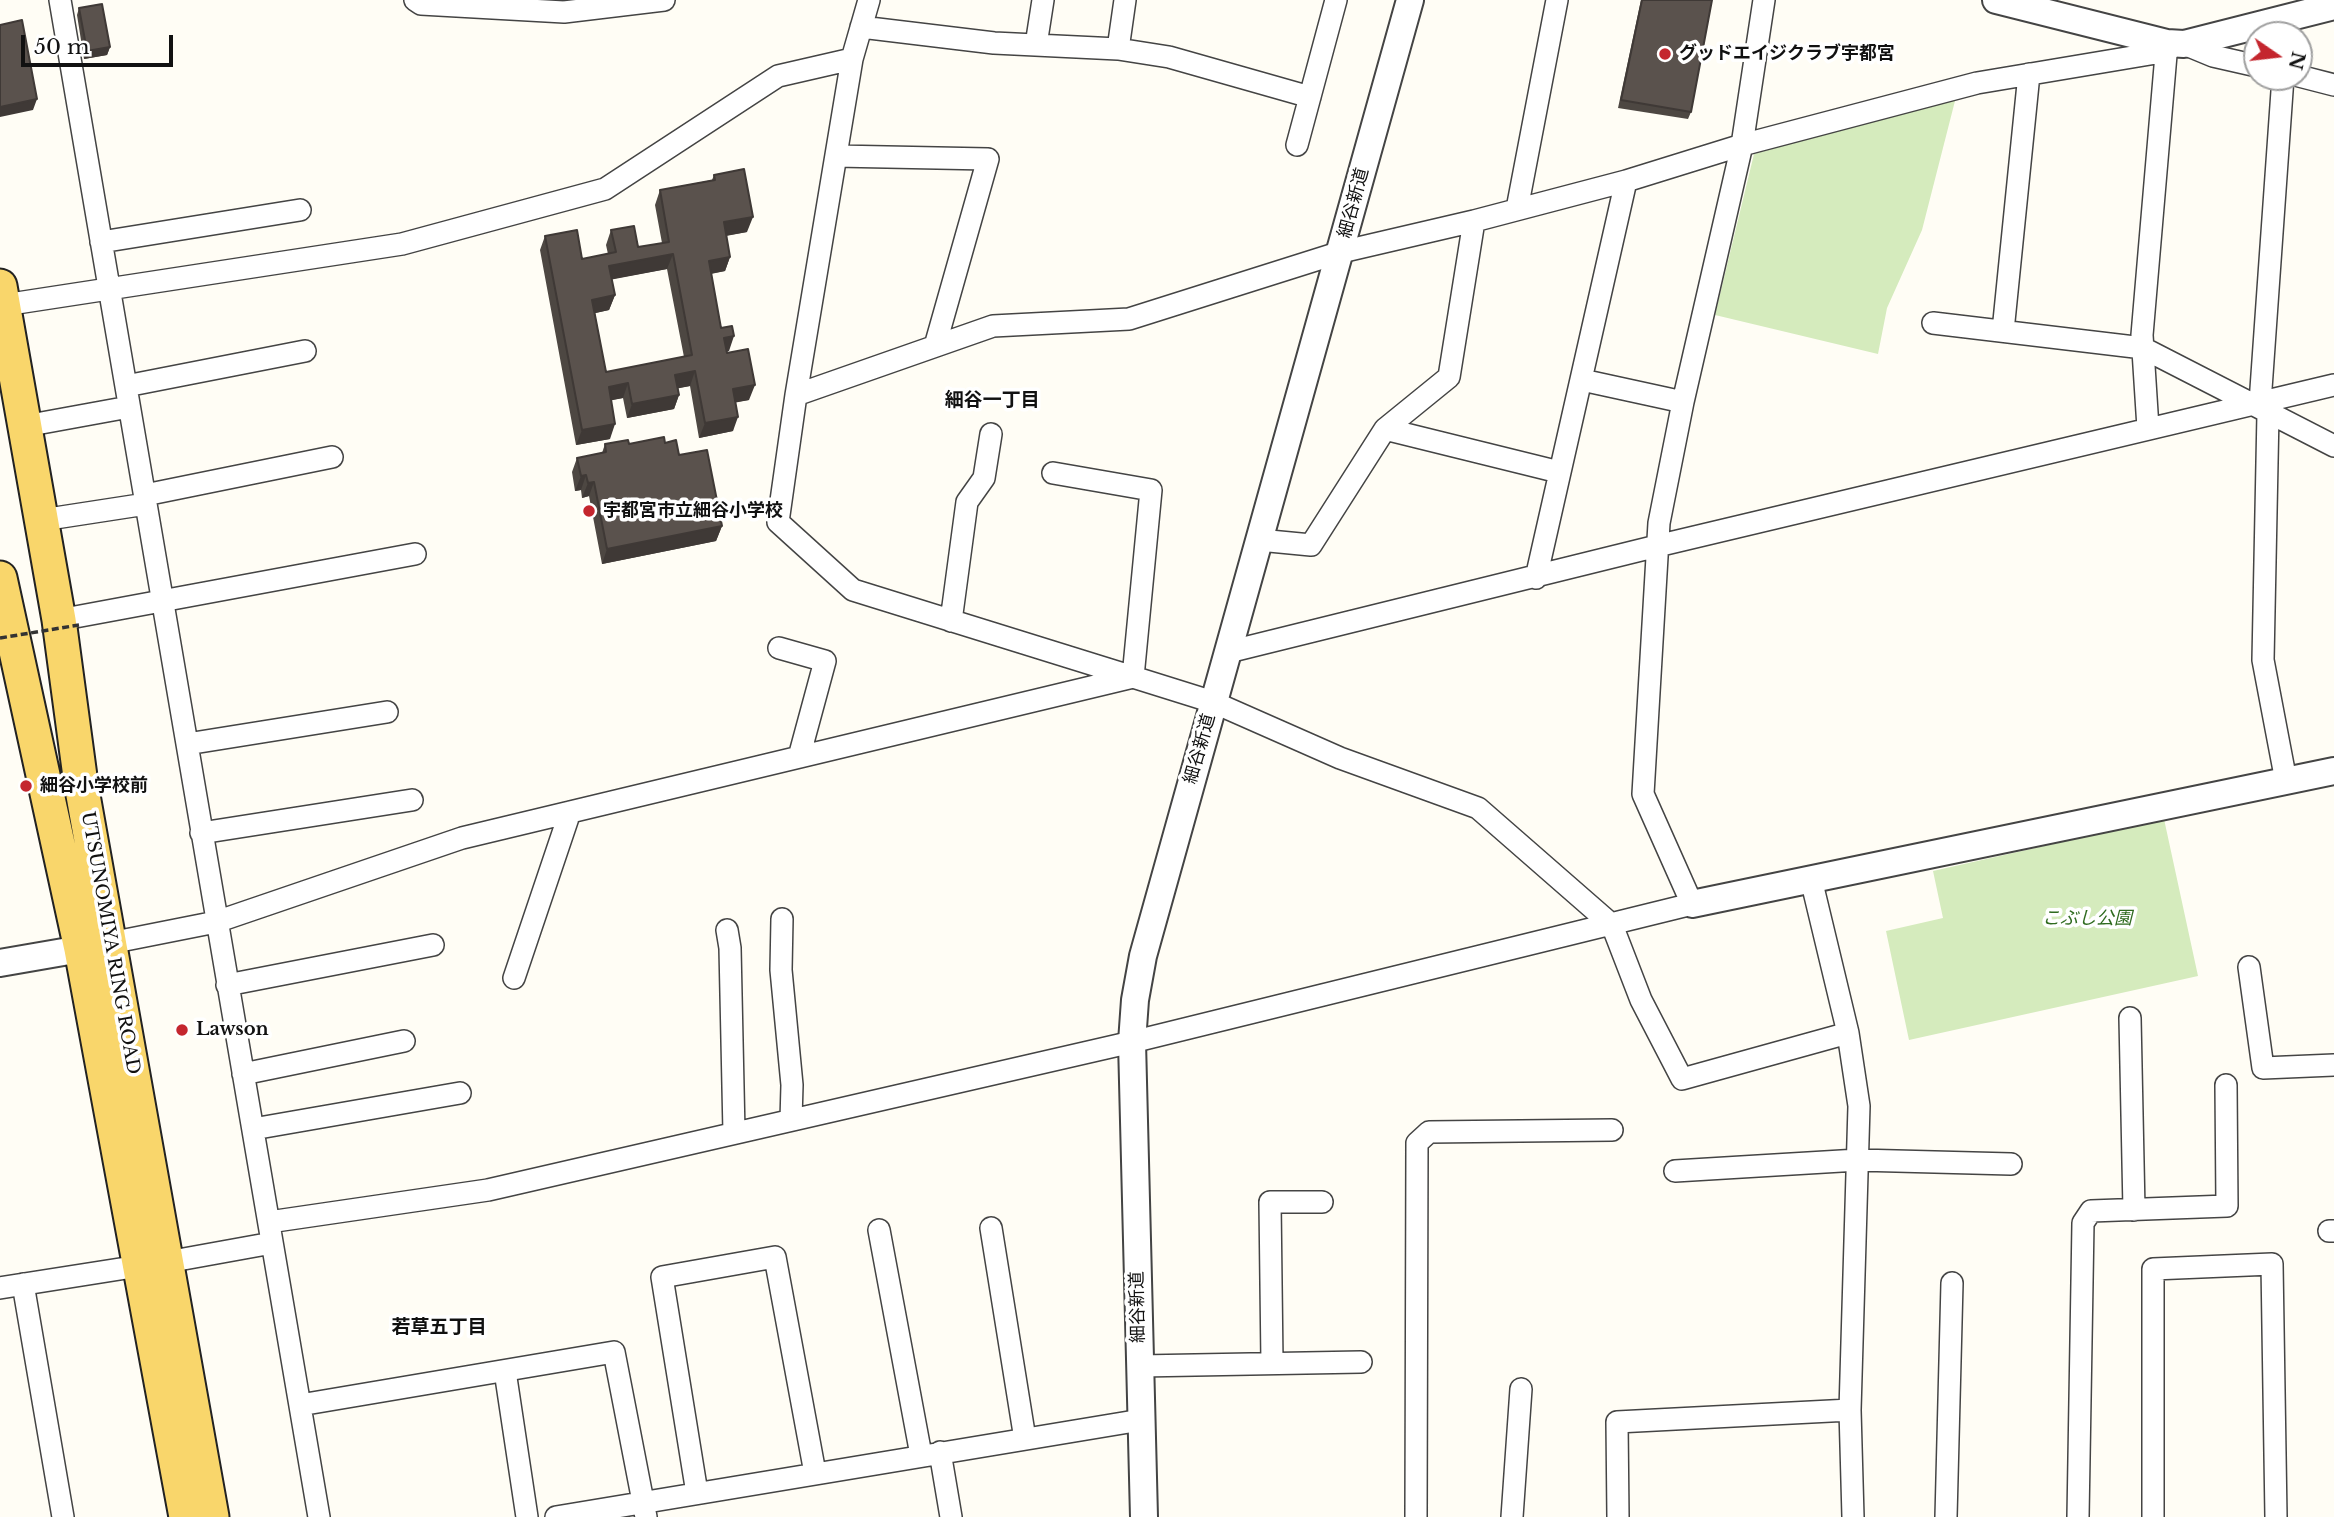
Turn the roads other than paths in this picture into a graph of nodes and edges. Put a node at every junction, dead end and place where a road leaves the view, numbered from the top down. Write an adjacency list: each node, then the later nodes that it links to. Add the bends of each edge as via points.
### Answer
1 (60, 0): 31 (street)
2 (415, 0): 3 (street, via 421,4 565,12)
3 (664, 0)
4 (1043, 0): 14 (street)
5 (1125, 0): 16 (street)
6 (1334, 0): 23 (street)
7 (1410, 0): 32 (street, 細谷新道)
8 (1557, 0): 28 (street)
9 (1764, 0): 25 (street)
10 (1996, 0): 15 (street)
11 (862, 1): 13 (street)
12 (2334, 6): 15 (street)
13 (861, 27): 14 (street); 17 (street)
14 (1036, 45): 16 (street)
15 (2173, 46): 18 (street); 19 (street); 38 (street)
16 (1118, 49): 23 (street, via 1169,57)
17 (852, 59): 26 (street); 33 (street, via 778,76 605,188 402,244)
18 (2243, 63)
19 (2029, 74): 25 (street, via 1977,83); 36 (street)
20 (2313, 80): 21 (street)
21 (2334, 85)
22 (2282, 91): 46 (street)
23 (1310, 97): 24 (street)
24 (1297, 145)
25 (1742, 145): 27 (street); 44 (street)
26 (836, 156): 37 (street, via 988,159); 43 (street)
27 (1626, 181): 28 (street); 40 (street)
28 (1517, 209): 30 (street)
29 (300, 210): 31 (street)
30 (1474, 221): 32 (street); 49 (street, via 1449,377)
31 (101, 242): 33 (street)
32 (1341, 252): 37 (street, via 1129,320 993,326); 57 (street, 細谷新道)
33 (108, 288): 34 (street); 42 (street)
34 (2, 296): 47 (main road, UTSUNOMIYA RING ROAD)
35 (1933, 323): 36 (street)
36 (2003, 331): 38 (street)
37 (935, 346): 43 (street)
38 (2143, 348): 46 (street); 48 (street)
39 (305, 351): 42 (street)
40 (1582, 380): 44 (street); 53 (street)
41 (2334, 385): 46 (street)
42 (126, 386): 45 (street)
43 (796, 395): 63 (street, via 778,522 853,590)
44 (1683, 402): 58 (street)
45 (129, 407): 47 (street); 55 (street)
46 (2260, 407): 48 (street); 51 (street); 74 (street, via 2263,660)
47 (25, 426): 56 (main road, UTSUNOMIYA RING ROAD)
48 (2148, 428): 58 (street)
49 (1385, 429): 53 (street); 57 (street, via 1311,545)
50 (991, 433): 63 (street, via 984,478 967,502)
51 (2334, 446)
52 (332, 457): 55 (street)
53 (1559, 472): 61 (street)
54 (1053, 473): 68 (street, via 1151,489)
55 (146, 499): 56 (street); 62 (street)
56 (42, 520): 64 (main road, UTSUNOMIYA RING ROAD)
57 (1259, 540): 67 (street, 細谷新道)
58 (1657, 546): 61 (street); 79 (street, via 1643,794)
59 (415, 554): 62 (street)
60 (0, 578): 65 (main road, UTSUNOMIYA RING ROAD)
61 (1536, 578): 67 (street)
62 (163, 602): 64 (street); 71 (street)
63 (951, 621): 68 (street)
64 (69, 622): 85 (main road, UTSUNOMIYA RING ROAD)
65 (3, 631): 85 (main road, UTSUNOMIYA RING ROAD)
66 (779, 648): 72 (street, via 824,661)
67 (1228, 652): 69 (street, 細谷新道)
68 (1133, 677): 69 (street); 72 (street)
69 (1213, 702): 82 (street, via 1340,758 1478,808); 93 (street, 細谷新道, via 1143,956)
70 (387, 712): 71 (street)
71 (187, 744): 77 (street)
72 (799, 757): 76 (street)
73 (2334, 771): 74 (street)
74 (2287, 780): 78 (street)
75 (412, 800): 77 (street)
76 (570, 812): 81 (street, via 462,838); 88 (street)
77 (201, 833): 81 (street)
78 (1811, 879): 79 (street); 91 (street)
79 (1692, 904): 82 (street)
80 (782, 919): 98 (street)
81 (216, 922): 85 (street); 89 (street)
82 (1612, 925): 91 (street, via 1642,1000 1682,1079); 93 (street)
83 (727, 930): 101 (street)
84 (433, 945): 89 (street)
85 (96, 946): 86 (street); 110 (main road, UTSUNOMIYA RING ROAD)
86 (0, 963)
87 (2249, 967): 94 (street, via 2263,1068)
88 (514, 978)
89 (227, 985): 95 (street)
90 (2130, 1018): 106 (street)
91 (1848, 1033): 102 (street, via 1859,1106)
92 (404, 1041): 95 (street)
93 (1132, 1042): 98 (street); 116 (street, 細谷新道)
94 (2334, 1065)
95 (243, 1074): 99 (street)
96 (2226, 1085): 106 (street, via 2227,1206)
97 (460, 1093): 99 (street)
98 (791, 1120): 101 (street)
99 (253, 1129): 109 (street)
100 (1612, 1130): 139 (street, via 1429,1132 1417,1143)
101 (734, 1133): 109 (street, via 488,1190)
102 (1858, 1160): 103 (street); 104 (street); 120 (street)
103 (2011, 1164)
104 (1675, 1171)
105 (1322, 1202): 115 (street, via 1270,1202)
106 (2134, 1210): 144 (street, via 2091,1211 2083,1223)
107 (991, 1228): 123 (street)
108 (879, 1230): 124 (street)
109 (271, 1233): 110 (street); 119 (street)
110 (153, 1264): 112 (street); 122 (main road, UTSUNOMIYA RING ROAD); 126 (main road, UTSUNOMIYA RING ROAD)
111 (1952, 1283): 143 (street)
112 (23, 1284): 113 (street); 129 (street)
113 (0, 1288)
114 (1361, 1362): 115 (street)
115 (1272, 1363): 116 (street)
116 (1140, 1366): 121 (street, 細谷新道)
117 (505, 1371): 119 (street); 128 (street, via 614,1352); 135 (street)
118 (1521, 1389): 140 (street)
119 (300, 1405): 134 (street)
120 (1850, 1410): 141 (street, via 1617,1422); 142 (street)
121 (1141, 1420): 123 (street); 138 (street, 細谷新道)
122 (197, 1436): 132 (main road, UTSUNOMIYA RING ROAD); 133 (main road)
123 (1025, 1439): 124 (street)
124 (930, 1454): 125 (street); 137 (street)
125 (815, 1473): 127 (street); 127 (street, via 775,1257 662,1277)
126 (180, 1485): 130 (main road); 131 (main road, UTSUNOMIYA RING ROAD)
127 (697, 1493): 128 (street)
128 (644, 1509): 136 (street)
129 (63, 1517)
130 (175, 1517)
131 (186, 1517)
132 (212, 1517)
133 (231, 1517)
134 (319, 1517)
135 (527, 1517)
136 (556, 1517)
137 (951, 1517)
138 (1144, 1517)
139 (1416, 1517)
140 (1512, 1517)
141 (1618, 1517)
142 (1853, 1517)
143 (1946, 1517)
144 (2077, 1517)
145 (2153, 1517): 146 (street, via 2153,1269 2272,1264)
146 (2276, 1517)

